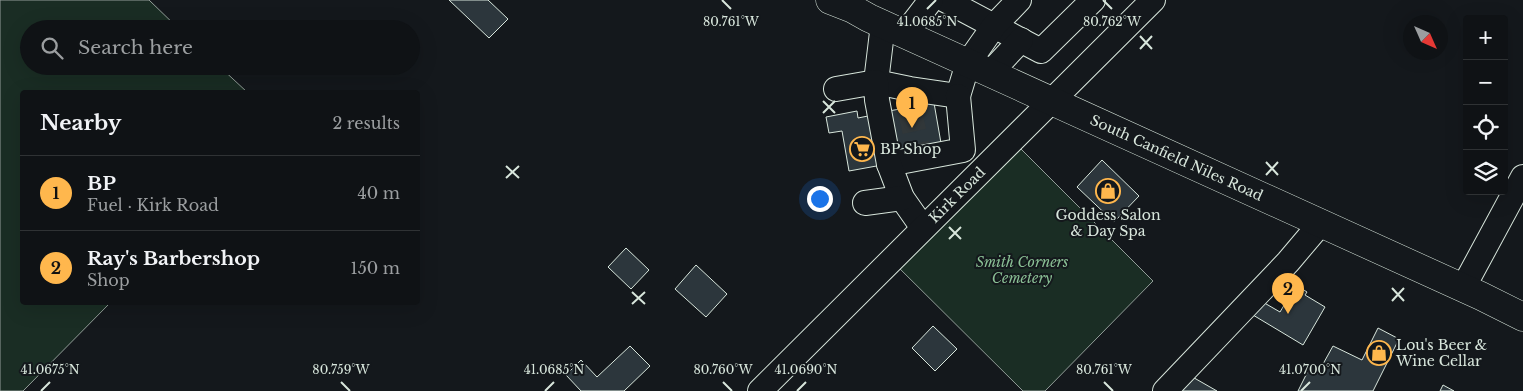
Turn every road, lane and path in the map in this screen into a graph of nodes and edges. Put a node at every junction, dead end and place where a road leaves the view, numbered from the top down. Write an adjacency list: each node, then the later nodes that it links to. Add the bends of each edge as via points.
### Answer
1 (931, 0): 8 (street)
2 (945, 0): 7 (street)
3 (1020, 0): 7 (street)
4 (1093, 0): 9 (street, via 1041,51)
5 (848, 3): 8 (main road, South Canfield Niles Road)
6 (1139, 4): 14 (street, Kirk Road)
7 (994, 26): 9 (street); 10 (street)
8 (894, 29): 10 (main road, South Canfield Niles Road); 11 (street)
9 (1021, 40): 10 (street)
10 (979, 68): 13 (street); 14 (main road, South Canfield Niles Road)
11 (876, 82): 12 (street); 13 (street, via 909,98); 16 (street)
12 (836, 89)
13 (958, 96): 15 (street)
14 (1051, 100): 17 (street, Kirk Road); 21 (main road, South Canfield Niles Road)
15 (963, 150): 16 (street, via 919,153); 17 (street)
16 (889, 164): 19 (street)
17 (978, 174): 22 (street, Kirk Road)
18 (1523, 177): 23 (street)
19 (902, 198): 20 (street); 22 (street)
20 (865, 203)
21 (1321, 223): 23 (main road, South Canfield Niles Road); 26 (street)
22 (923, 228): 25 (street, Kirk Road)
23 (1463, 288): 24 (main road, South Canfield Niles Road)
24 (1523, 317)
25 (760, 391)
26 (1165, 391)

